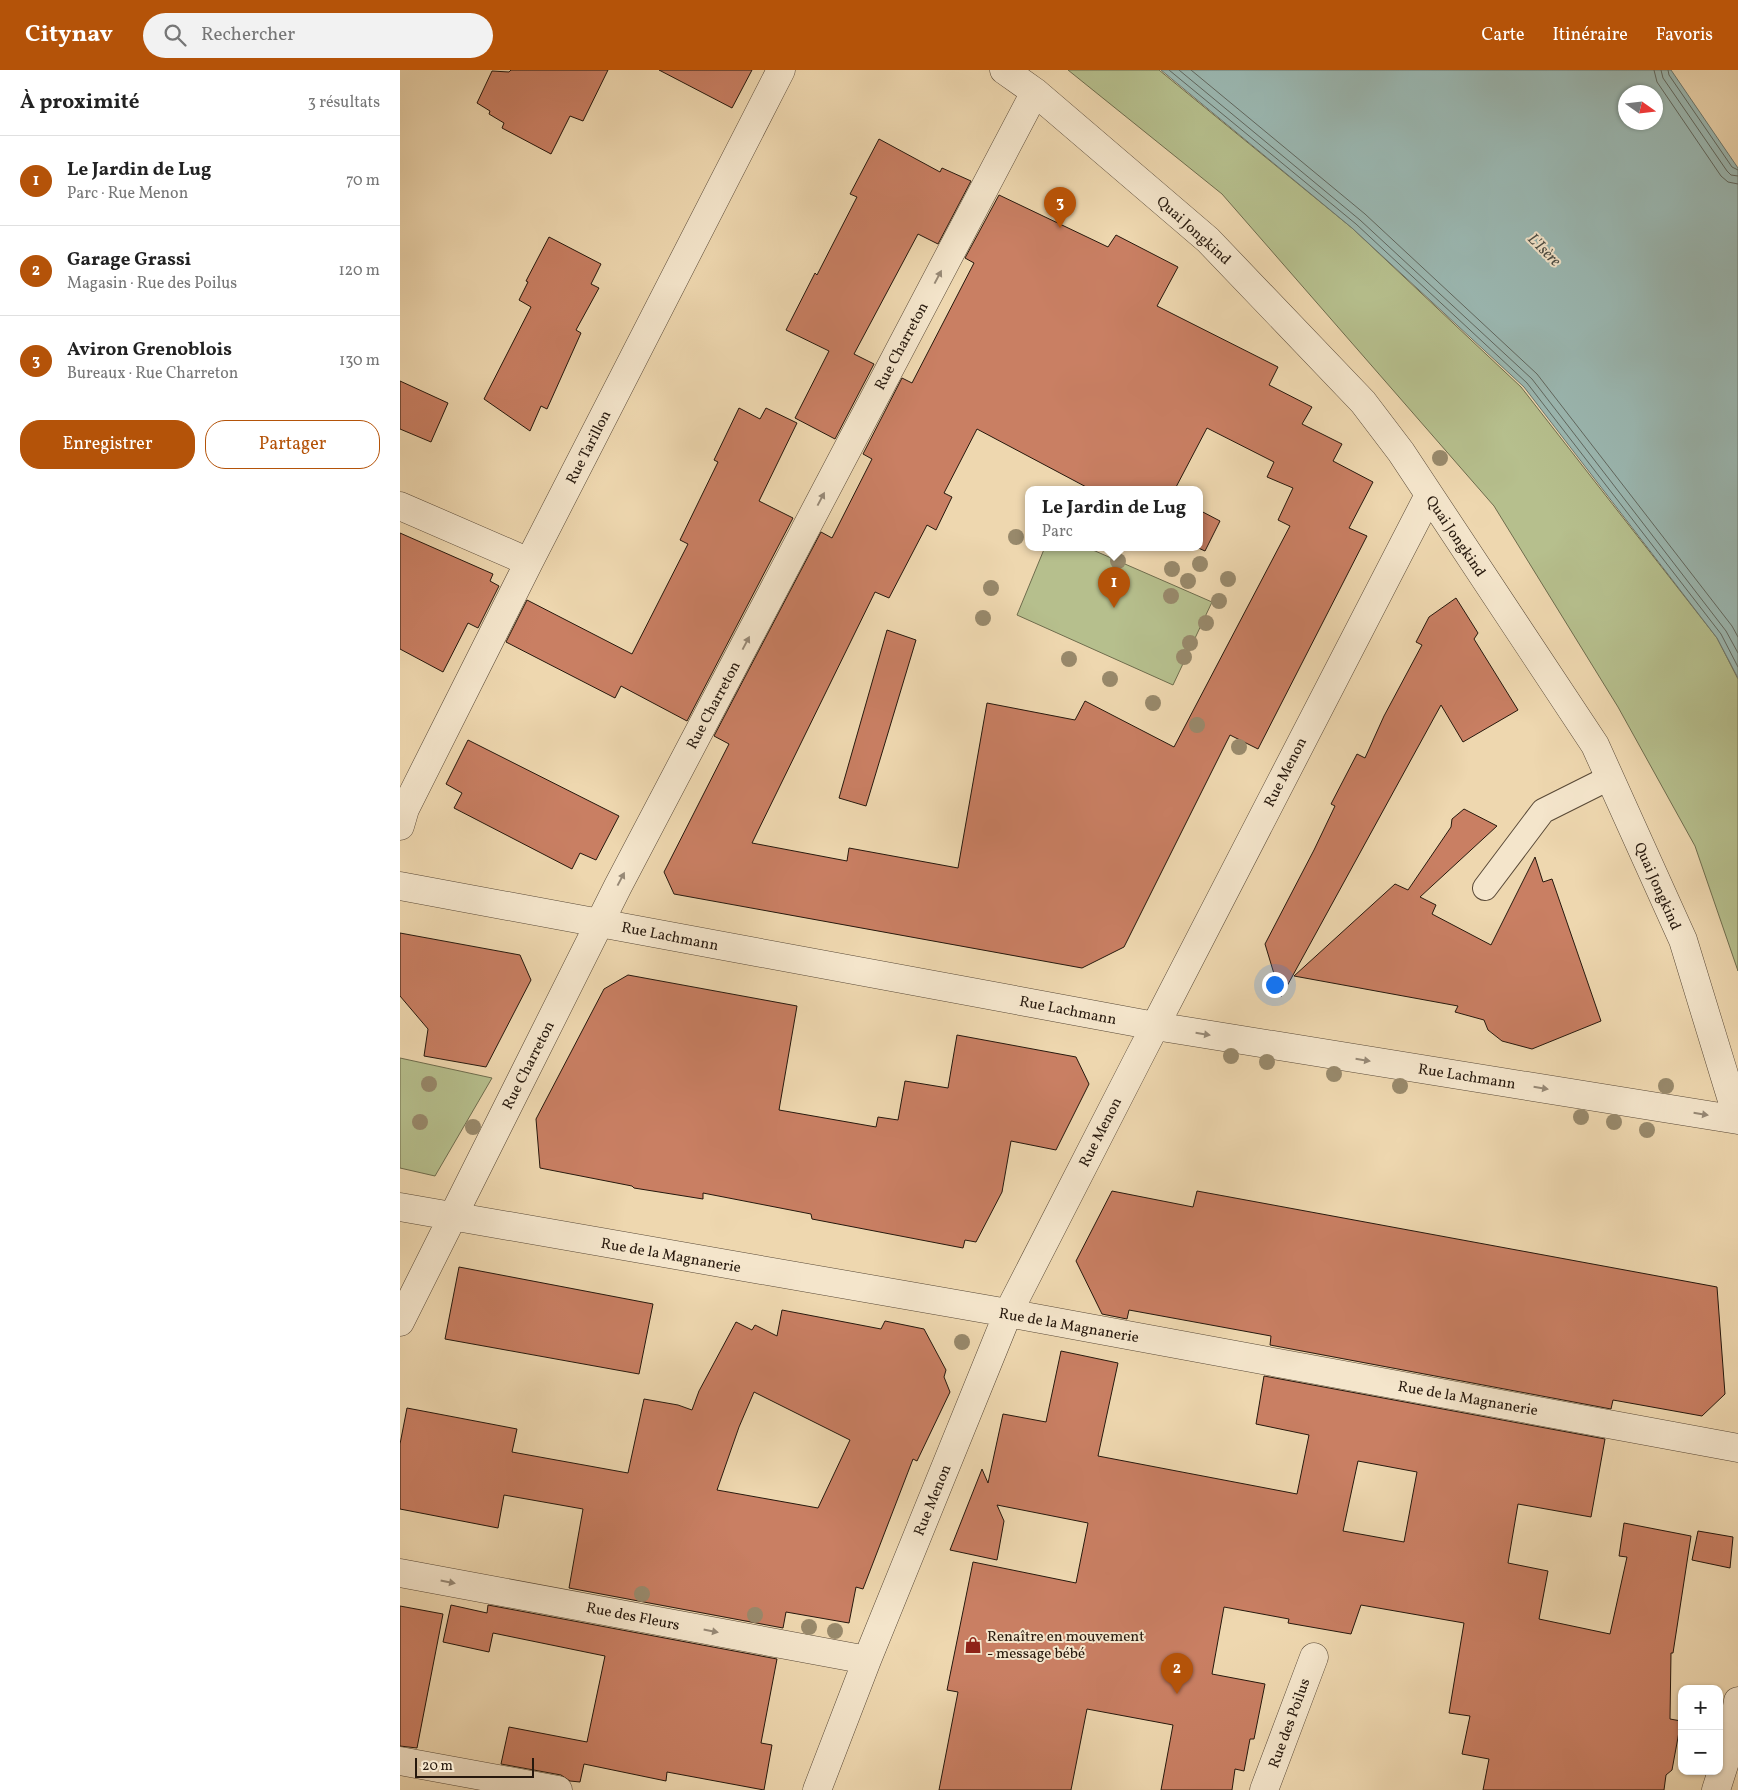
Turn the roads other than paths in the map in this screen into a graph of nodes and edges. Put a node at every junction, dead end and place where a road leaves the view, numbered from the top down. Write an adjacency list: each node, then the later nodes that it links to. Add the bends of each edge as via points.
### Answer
1 (781, 70): 6 (street, Rue Tarillon)
2 (1004, 70): 3 (street, Quai Jongkind)
3 (1036, 92): 4 (street, Quai Jongkind, via 1208,240 1363,402 1401,452); 11 (street, Rue Charreton, one-way to 3)
4 (1428, 495): 7 (street, Quai Jongkind, via 1595,745); 12 (street, Rue Menon)
5 (400, 506): 6 (street)
6 (529, 562): 8 (street, Rue Tarillon, via 405,809)
7 (1609, 778): 10 (lane, via 1543,811); 13 (street, Quai Jongkind, via 1683,940)
8 (400, 826)
9 (400, 886): 11 (street, Rue Lachmann)
10 (1485, 888)
11 (599, 923): 12 (street, Rue Lachmann); 15 (street, Rue Charreton)
12 (1155, 1026): 13 (street, Rue Lachmann, one-way to 13); 16 (street, Rue Menon)
13 (1738, 1120)
14 (400, 1207): 15 (street, Rue de la Magnanerie)
15 (452, 1217): 16 (street, Rue de la Magnanerie); 17 (street, Rue Charreton)
16 (1008, 1314): 18 (street, Rue de la Magnanerie); 21 (street, Rue Menon)
17 (400, 1322)
18 (1738, 1448)
19 (400, 1573): 21 (street, Rue des Fleurs, one-way to 21)
20 (1314, 1657): 26 (street, Rue des Poilus)
21 (867, 1660): 25 (street, Rue Menon)
22 (1738, 1701): 27 (street, via 1730,1746)
23 (400, 1761): 24 (street)
24 (558, 1790)
25 (817, 1790)
26 (1264, 1790)
27 (1716, 1790)

